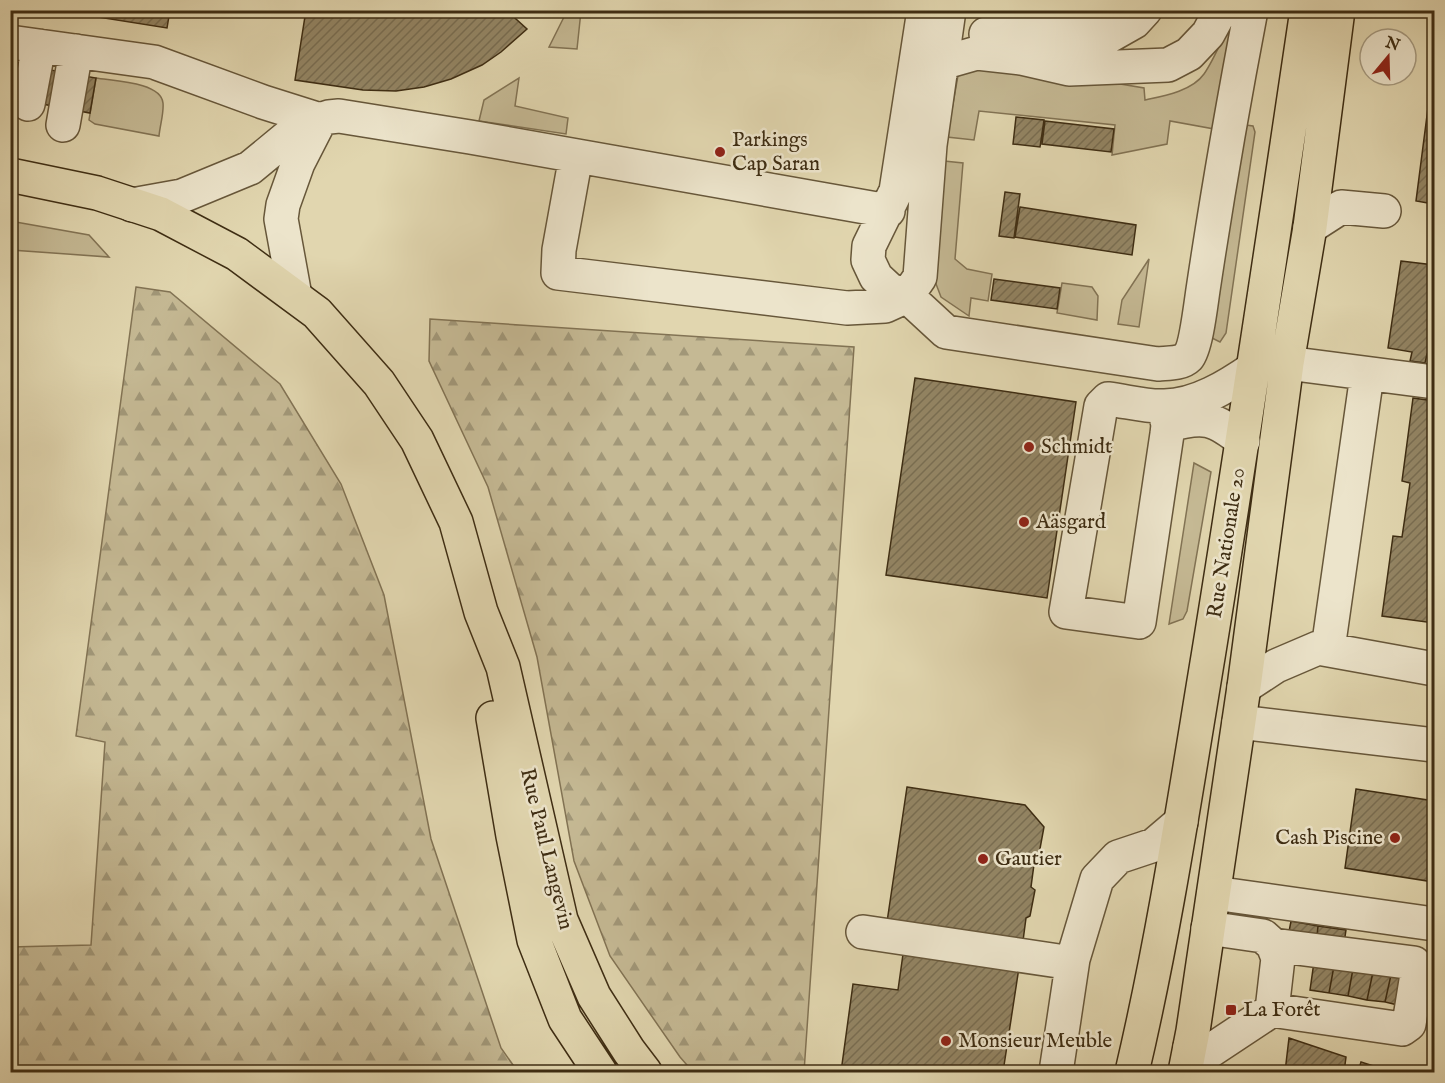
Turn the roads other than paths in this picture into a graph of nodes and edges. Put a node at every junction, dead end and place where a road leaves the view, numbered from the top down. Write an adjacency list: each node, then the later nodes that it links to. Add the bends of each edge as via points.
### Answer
1 (924, 10): 23 (lane, via 896,191)
2 (949, 10): 15 (lane)
3 (1066, 10): 12 (lane, via 1051,19)
4 (1099, 10): 12 (lane, via 1075,25 1043,34)
5 (1145, 10): 16 (lane, via 1134,22)
6 (1170, 10): 16 (lane, via 1142,35)
7 (1201, 10): 16 (lane, via 1168,45 1126,57)
8 (1221, 10): 16 (lane, via 1208,34 1189,54 1168,65)
9 (1251, 10): 27 (lane, via 1222,162 1202,302 1188,357 1158,364 946,332)
10 (1307, 10): 29 (main road, Rue Nationale 20)
11 (1338, 10): 25 (main road, Rue Nationale 20)
12 (1013, 16): 15 (lane)
13 (25, 44): 14 (lane); 17 (lane)
14 (76, 51): 18 (lane, via 154,62); 19 (lane)
15 (943, 54): 16 (lane); 27 (lane, via 930,145 920,277)
16 (1075, 60)
17 (28, 104)
18 (320, 120): 20 (lane, via 339,116); 22 (lane, via 301,126 250,168 182,196); 26 (lane, via 298,163 281,219)
19 (63, 125)
20 (576, 156): 23 (lane); 27 (lane, via 558,273 847,308 885,306)
21 (10, 175): 22 (main road, Rue Paul Langevin, via 97,193)
22 (132, 205): 26 (main road, Rue Paul Langevin, via 161,214 237,254)
23 (888, 211): 27 (lane, via 869,246 868,260 882,283)
24 (1384, 211): 25 (lane, via 1341,207)
25 (1310, 227): 28 (main road, Rue Nationale 20)
26 (295, 296): 34 (main road, Rue Paul Langevin, via 317,313 379,383 417,440 456,522)
27 (907, 296)
28 (1287, 363): 30 (lane); 37 (main road, Rue Nationale 20)
29 (1254, 369): 32 (lane); 33 (main road, Rue Nationale 20)
30 (1367, 375): 31 (lane); 35 (lane)
31 (1434, 382)
32 (1166, 416): 32 (lane, via 1108,399 1101,406 1066,612 1139,622); 33 (lane, via 1212,420)
33 (1243, 441): 40 (main road, Rue Nationale 20)
34 (481, 612): 49 (main road, Rue Paul Langevin, via 489,693 534,940 566,1019); 50 (main road, Rue Paul Langevin, via 503,667 561,920 594,996)
35 (1328, 649): 36 (lane); 37 (lane, via 1318,648 1276,666)
36 (1434, 669)
37 (1244, 687): 38 (main road, Rue Nationale 20)
38 (1239, 722): 39 (lane); 41 (main road, Rue Nationale 20)
39 (1434, 745)
40 (1181, 822): 46 (lane, via 1154,845 1118,857 1097,879); 52 (main road, Rue Nationale 20, via 1149,1002)
41 (1214, 893): 42 (lane); 43 (main road, Rue Nationale 20)
42 (1434, 924)
43 (1208, 928): 45 (lane, via 1263,936); 48 (main road, Rue Nationale 20)
44 (863, 932): 46 (lane)
45 (1273, 945): 47 (lane, via 1278,958); 47 (lane, via 1414,963 1418,968 1409,1024 1402,1029)
46 (1072, 963): 51 (lane)
47 (1272, 1010): 48 (lane)
48 (1195, 1057)
49 (600, 1072)
50 (645, 1072)
51 (1056, 1072)
52 (1132, 1072)

